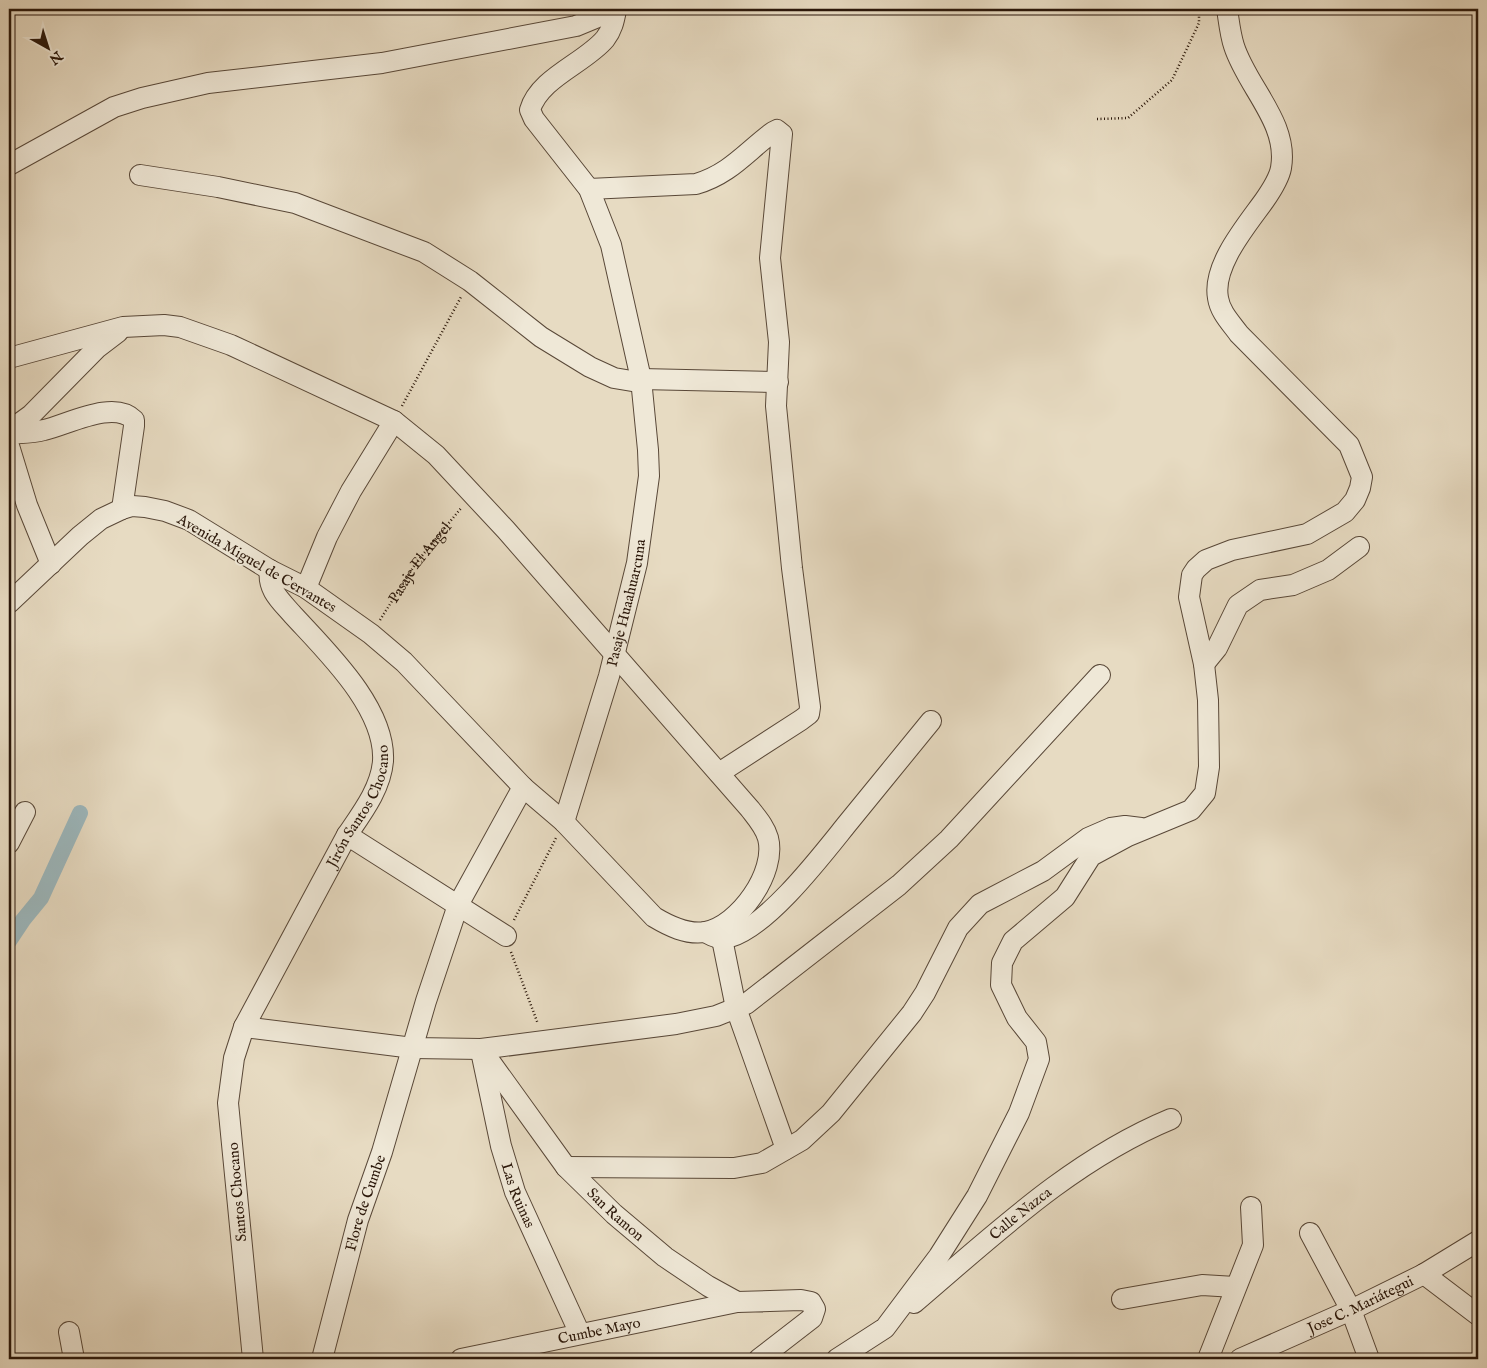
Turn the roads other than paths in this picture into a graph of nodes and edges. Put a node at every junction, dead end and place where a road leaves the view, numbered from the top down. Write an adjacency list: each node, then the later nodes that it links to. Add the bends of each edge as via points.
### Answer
1 (1227, 9): 20 (street, via 1234,47 1283,148 1281,170 1271,190 1234,245 1219,274 1218,298 1239,334 1349,445 1362,477 1355,500 1345,512 1307,534 1232,550 1206,560 1196,569 1189,597)
2 (616, 10): 3 (street, via 576,26 382,63 208,82 142,98 114,107); 5 (street, Pasaje Huaahuarcuna, via 613,27 605,39 538,92 530,110)
3 (9, 165)
4 (140, 175): 8 (street, via 218,186 295,203 424,252 470,281 541,337 590,368 614,378)
5 (589, 188): 8 (street, Pasaje Huaahuarcuna, via 610,245); 9 (street, via 668,186 710,180 729,169 773,132 780,131 770,258 779,342)
6 (123, 327): 7 (street); 10 (street, via 164,325 232,345); 11 (street)
7 (9, 358)
8 (641, 379): 9 (street); 19 (street, Pasaje Huaahuarcuna, via 649,476 637,563)
9 (778, 382): 23 (street, via 779,448 809,714)
10 (394, 421): 17 (street, via 326,537); 19 (street, via 436,455)
11 (9, 433): 13 (street, via 44,430 108,412 130,416 134,426)
12 (9, 446): 15 (street)
13 (122, 509): 15 (street, Avenida Miguel de Cervantes, via 101,519); 16 (street, Avenida Miguel de Cervantes, via 145,507 189,520)
14 (1359, 548): 20 (street, via 1328,570 1293,585 1260,590 1238,605 1217,648)
15 (50, 564): 18 (street, Avenida Miguel de Cervantes)
16 (270, 570): 17 (street, Avenida Miguel de Cervantes); 28 (street, Jirón Santos Chocano, via 268,580 276,596 346,675 372,715 381,738 383,761 378,782 367,806)
17 (306, 588): 24 (street, Avenida Miguel de Cervantes, via 404,662)
18 (9, 602)
19 (613, 654): 23 (street); 26 (street, Pasaje Huaahuarcuna)
20 (1204, 664): 27 (street, via 1209,739 1205,793 1191,810)
21 (1100, 675): 33 (street, via 949,839 899,885 792,970)
22 (931, 721): 32 (street, via 802,878 770,910 745,930)
23 (719, 773): 32 (street, via 761,823 768,839 768,858 752,898)
24 (523, 787): 26 (street, Avenida Miguel de Cervantes); 30 (street, Flore de Cumbe)
25 (25, 812): 29 (street)
26 (564, 822): 32 (street, Avenida Miguel de Cervantes, via 654,917 672,928)
27 (1148, 829): 38 (street, via 1111,828 1088,838 1043,872 980,904 958,928 925,993 879,1056 817,1127); 49 (street, via 1091,856 1065,897 1013,941 1002,963 1001,985 1017,1018 1036,1042 1039,1059 1035,1072 1019,1113 977,1196 939,1256)
28 (347, 835): 30 (street); 34 (street, Jirón Santos Chocano)
29 (9, 843)
30 (458, 905): 31 (street); 35 (street, Flore de Cumbe)
31 (506, 936)
32 (714, 936): 33 (street)
33 (736, 1008): 36 (street, via 716,1016 676,1024); 38 (street)
34 (244, 1027): 35 (street); 53 (street, Santos Chocano, via 234,1058 228,1103)
35 (413, 1048): 36 (street); 54 (street, Flore de Cumbe, via 358,1220)
36 (481, 1049): 39 (street, San Ramon); 51 (street, Las Ruinas, via 501,1146 515,1192)
37 (1171, 1120): 49 (street, Calle Nazca, via 1140,1132 1034,1200)
38 (786, 1149): 39 (street, via 762,1163 734,1168)
39 (566, 1166): 46 (street, San Ramon, via 614,1214 664,1257)
40 (1251, 1207): 44 (street, via 1253,1245)
41 (1310, 1233): 47 (street)
42 (1478, 1241): 43 (street, Jose C. Mariátegui)
43 (1424, 1274): 47 (street, Jose C. Mariátegui); 48 (street)
44 (1235, 1287): 45 (street, via 1202,1285); 58 (street)
45 (1122, 1298)
46 (737, 1302): 51 (street, Cumbe Mayo); 56 (street, via 801,1300 811,1302 815,1309 812,1318)
47 (1351, 1310): 59 (street, Jose C. Mariátegui); 60 (street)
48 (1478, 1314)
49 (885, 1328): 57 (street)
50 (69, 1332): 52 (street)
51 (580, 1334): 55 (street, Cumbe Mayo)
52 (74, 1359)
53 (252, 1359)
54 (322, 1359)
55 (461, 1359)
56 (759, 1359)
57 (837, 1359)
58 (1208, 1359)
59 (1240, 1359)
60 (1369, 1359)

